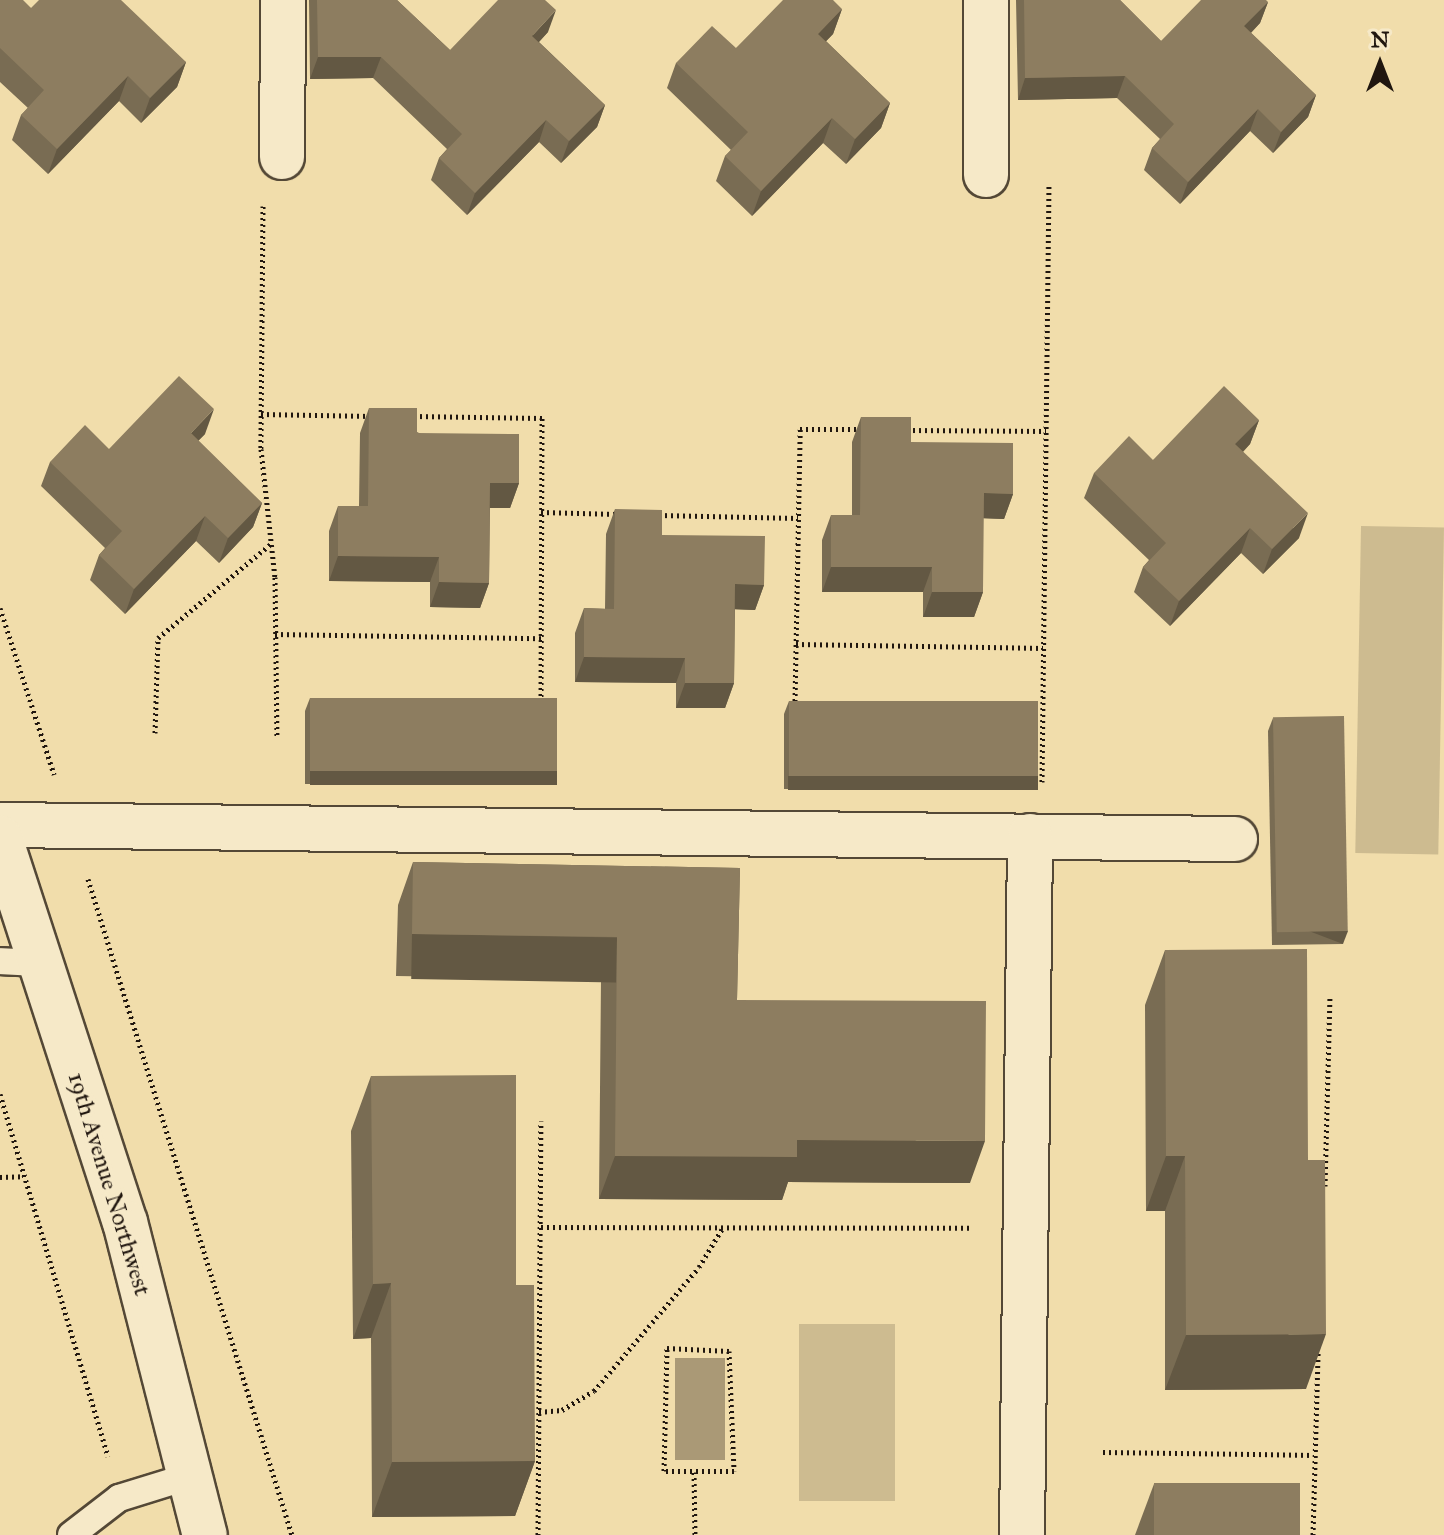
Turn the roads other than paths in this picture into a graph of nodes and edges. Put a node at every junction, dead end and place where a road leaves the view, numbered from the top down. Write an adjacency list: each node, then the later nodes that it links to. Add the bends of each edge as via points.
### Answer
1 (283, 0): 3 (street)
2 (986, 0): 4 (street)
3 (282, 157)
4 (986, 175)
5 (0, 825): 6 (street)
6 (1030, 836): 8 (street); 13 (street)
7 (0, 838): 9 (street, 19th Avenue Northwest)
8 (1235, 839)
9 (20, 962): 10 (street, 19th Avenue Northwest, via 125,1222)
10 (190, 1476): 11 (lane, via 119,1498); 12 (street, 19th Avenue Northwest)
11 (71, 1535)
12 (205, 1535)
13 (1022, 1535)

